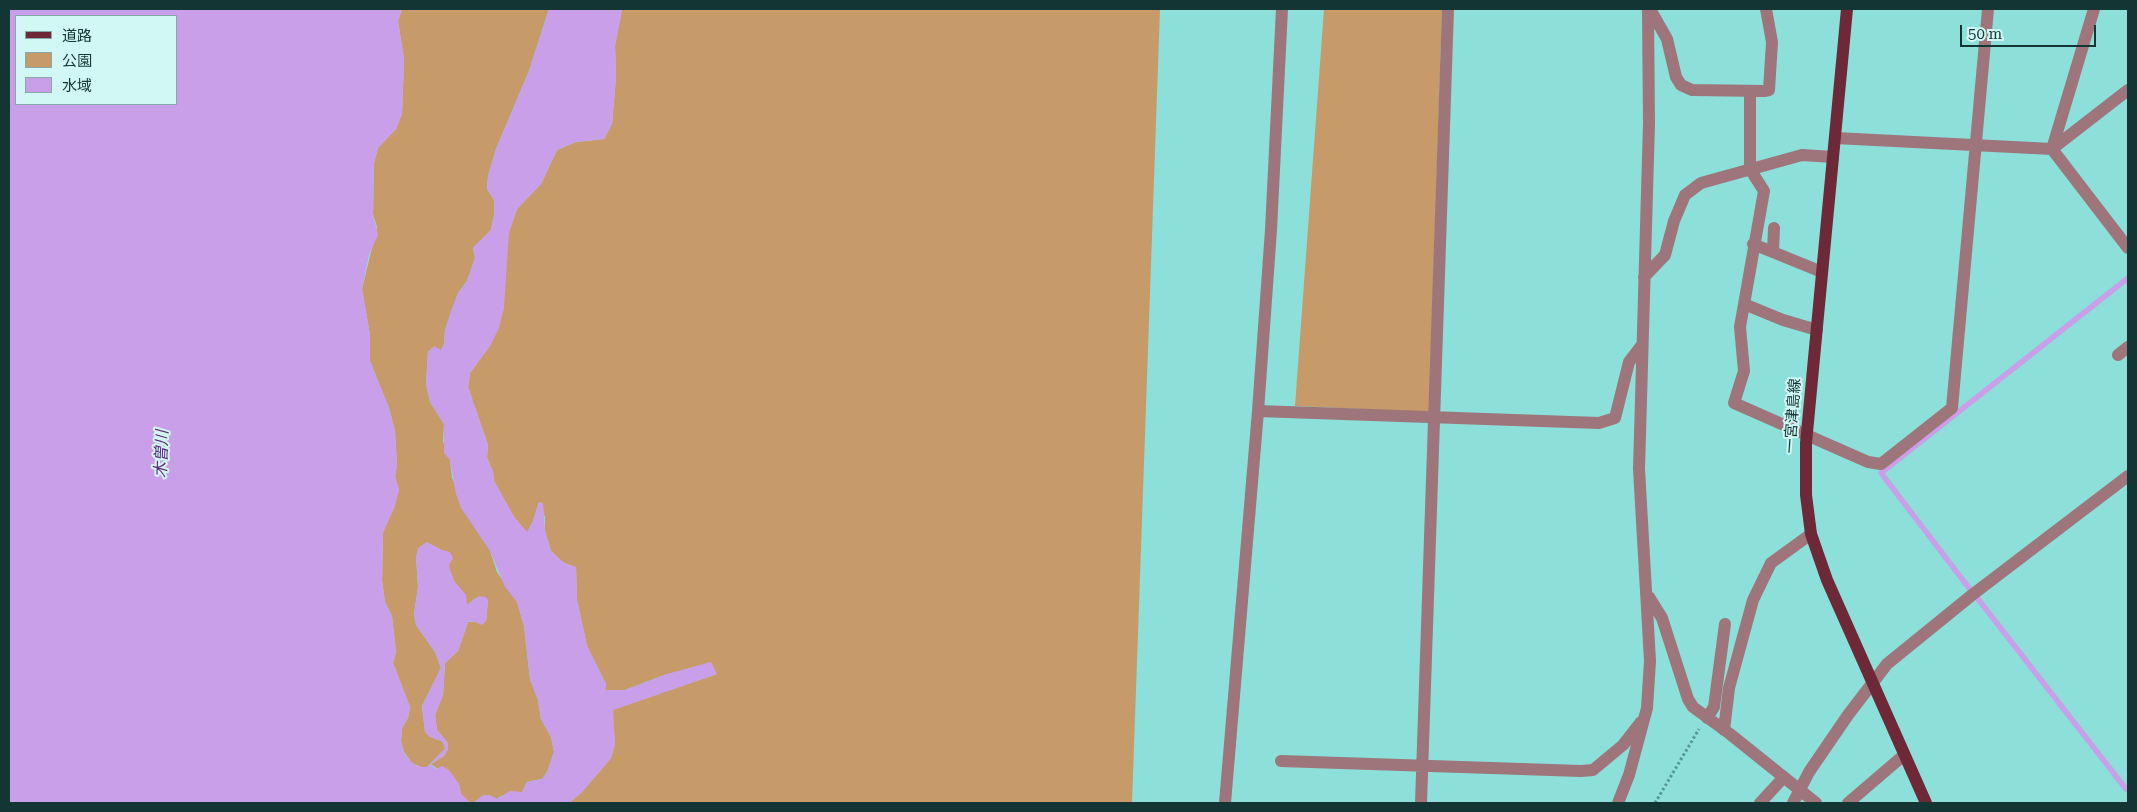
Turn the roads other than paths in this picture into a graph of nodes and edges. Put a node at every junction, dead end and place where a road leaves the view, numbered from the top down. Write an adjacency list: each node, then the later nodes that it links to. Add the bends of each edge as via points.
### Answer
1 (1282, 9): 24 (street)
2 (1448, 9): 25 (street)
3 (1650, 9): 9 (street, via 1667,39 1676,78 1681,85 1692,90); 20 (street)
4 (1766, 9): 9 (street, via 1772,42 1769,90)
5 (1847, 9): 10 (main road, 一宮津島線)
6 (1988, 9): 11 (street)
7 (2094, 9): 12 (street)
8 (2128, 90): 12 (street)
9 (1750, 91): 14 (street)
10 (1835, 138): 11 (street); 13 (main road, 一宮津島線)
11 (1976, 145): 12 (street); 26 (street, via 1952,408 1881,464 1868,462)
12 (2052, 149): 17 (street)
13 (1833, 157): 14 (street, via 1802,155); 19 (main road, 一宮津島線)
14 (1750, 169): 16 (street, via 1764,191); 20 (street, via 1701,183 1686,195 1674,221 1665,255)
15 (1774, 228): 18 (street)
16 (1753, 244): 18 (street); 21 (street)
17 (2128, 248)
18 (1772, 252): 19 (street)
19 (1822, 272): 22 (main road, 一宮津島線)
20 (1644, 277): 23 (street)
21 (1744, 304): 22 (street); 26 (street, via 1740,327 1744,371 1734,403)
22 (1817, 330): 26 (main road, 一宮津島線)
23 (1642, 345): 25 (street, via 1629,362 1615,418 1599,423); 29 (street, via 1639,469)
24 (1258, 411): 25 (street); 40 (street)
25 (1434, 417): 37 (street)
26 (1807, 436): 28 (main road, 一宮津島線, via 1806,495)
27 (2128, 476): 31 (street, via 1972,595 1887,664)
28 (1811, 534): 31 (main road, 一宮津島線, via 1827,580); 34 (street, via 1771,563 1753,600 1729,688)
29 (1648, 595): 32 (street, via 1650,661); 33 (street, via 1662,618 1688,699)
30 (1725, 624): 33 (street, via 1714,707)
31 (1872, 682): 35 (main road, 一宮津島線); 39 (street)
32 (1645, 716): 37 (street, via 1623,745 1593,770); 42 (street)
33 (1707, 718): 34 (street)
34 (1724, 730): 38 (street)
35 (1904, 755): 46 (street); 47 (main road, 一宮津島線)
36 (1281, 761): 37 (street)
37 (1422, 766): 41 (street)
38 (1784, 778): 39 (street); 43 (street)
39 (1800, 790): 44 (street); 45 (street)
40 (1225, 803)
41 (1421, 803)
42 (1618, 803)
43 (1760, 803)
44 (1793, 803)
45 (1816, 803)
46 (1848, 803)
47 (1926, 803)

